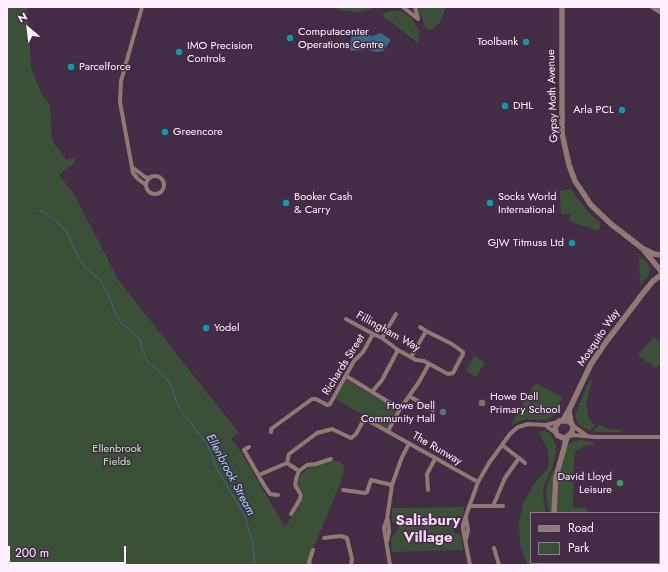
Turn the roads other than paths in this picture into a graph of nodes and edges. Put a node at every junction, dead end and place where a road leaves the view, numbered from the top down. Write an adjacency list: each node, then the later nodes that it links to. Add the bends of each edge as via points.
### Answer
1 (142, 7): 7 (street, via 120,92 120,110)
2 (403, 7): 3 (street, via 418,19)
3 (415, 7)
4 (653, 7): 6 (street)
5 (561, 8): 10 (street, Gypsy Moth Avenue, via 562,133 566,158 579,188 591,206)
6 (661, 12)
7 (132, 167): 8 (street); 9 (street, via 133,173)
8 (150, 178): 9 (street); 9 (street, via 162,178 163,190 158,194 152,194)
9 (146, 184)
10 (642, 248): 11 (street, Gypsy Moth Avenue); 12 (street, Gypsy Moth Avenue)
11 (661, 255): 12 (street, Mosquito Way, via 656,260)
12 (658, 268): 14 (street, Mosquito Way)
13 (661, 275): 14 (street, Mosquito Way)
14 (653, 281): 29 (street, Mosquito Way, via 595,358)
15 (396, 314): 20 (street)
16 (346, 319): 19 (street, Fillingham Way)
17 (420, 327): 18 (street)
18 (426, 330): 22 (street); 23 (street, Fillingham Way, via 463,352 453,373 448,374)
19 (373, 334): 20 (street, Fillingham Way); 24 (street, Richards Street)
20 (382, 338): 21 (street, Fillingham Way)
21 (398, 350): 22 (street, Fillingham Way); 25 (street, via 382,380)
22 (411, 357): 23 (street, Fillingham Way)
23 (429, 364): 26 (street)
24 (346, 376): 25 (street); 34 (street, Richards Street, via 330,404 314,398)
25 (372, 392): 27 (street)
26 (409, 396): 27 (street); 28 (street)
27 (400, 409): 33 (street)
28 (433, 410)
29 (569, 410): 30 (street, Mosquito Way); 32 (street)
30 (561, 421): 31 (street); 32 (street, via 567,420); 36 (street, via 555,428)
31 (545, 425): 36 (street); 40 (street, via 528,424 518,427)
32 (572, 425): 35 (street); 37 (street, via 572,432)
33 (388, 431): 39 (street, The Runway); 44 (street, The Runway, via 365,421 353,437 349,438 332,429 317,433)
34 (271, 432)
35 (587, 435): 37 (street); 38 (street)
36 (558, 436): 37 (street); 43 (street)
37 (568, 437): 43 (street)
38 (661, 437)
39 (409, 444): 47 (street, The Runway); 53 (street)
40 (502, 445): 45 (street); 52 (street)
41 (249, 446): 51 (street, via 244,450)
42 (285, 451): 44 (street)
43 (563, 452): 60 (street, via 556,477)
44 (289, 454): 48 (street)
45 (519, 458): 49 (street); 58 (street, via 505,478)
46 (331, 459): 50 (street, via 307,465)
47 (435, 459): 52 (street, The Runway); 55 (street, via 427,474)
48 (287, 463): 50 (street); 51 (street)
49 (525, 463)
50 (299, 471): 61 (street, via 295,484 301,495)
51 (259, 475): 56 (street, via 270,494)
52 (478, 482): 57 (street)
53 (392, 485): 54 (street, via 371,480 368,492); 67 (street, via 384,532)
54 (343, 490)
55 (428, 490)
56 (278, 494)
57 (469, 506): 58 (street); 68 (street, via 463,529)
58 (493, 506): 59 (street)
59 (503, 506)
60 (554, 512)
61 (292, 514)
62 (324, 538): 66 (street, via 347,538)
63 (494, 548): 69 (street)
64 (314, 550): 65 (street)
65 (310, 565)
66 (351, 565)
67 (390, 565)
68 (470, 565)
69 (499, 565)

